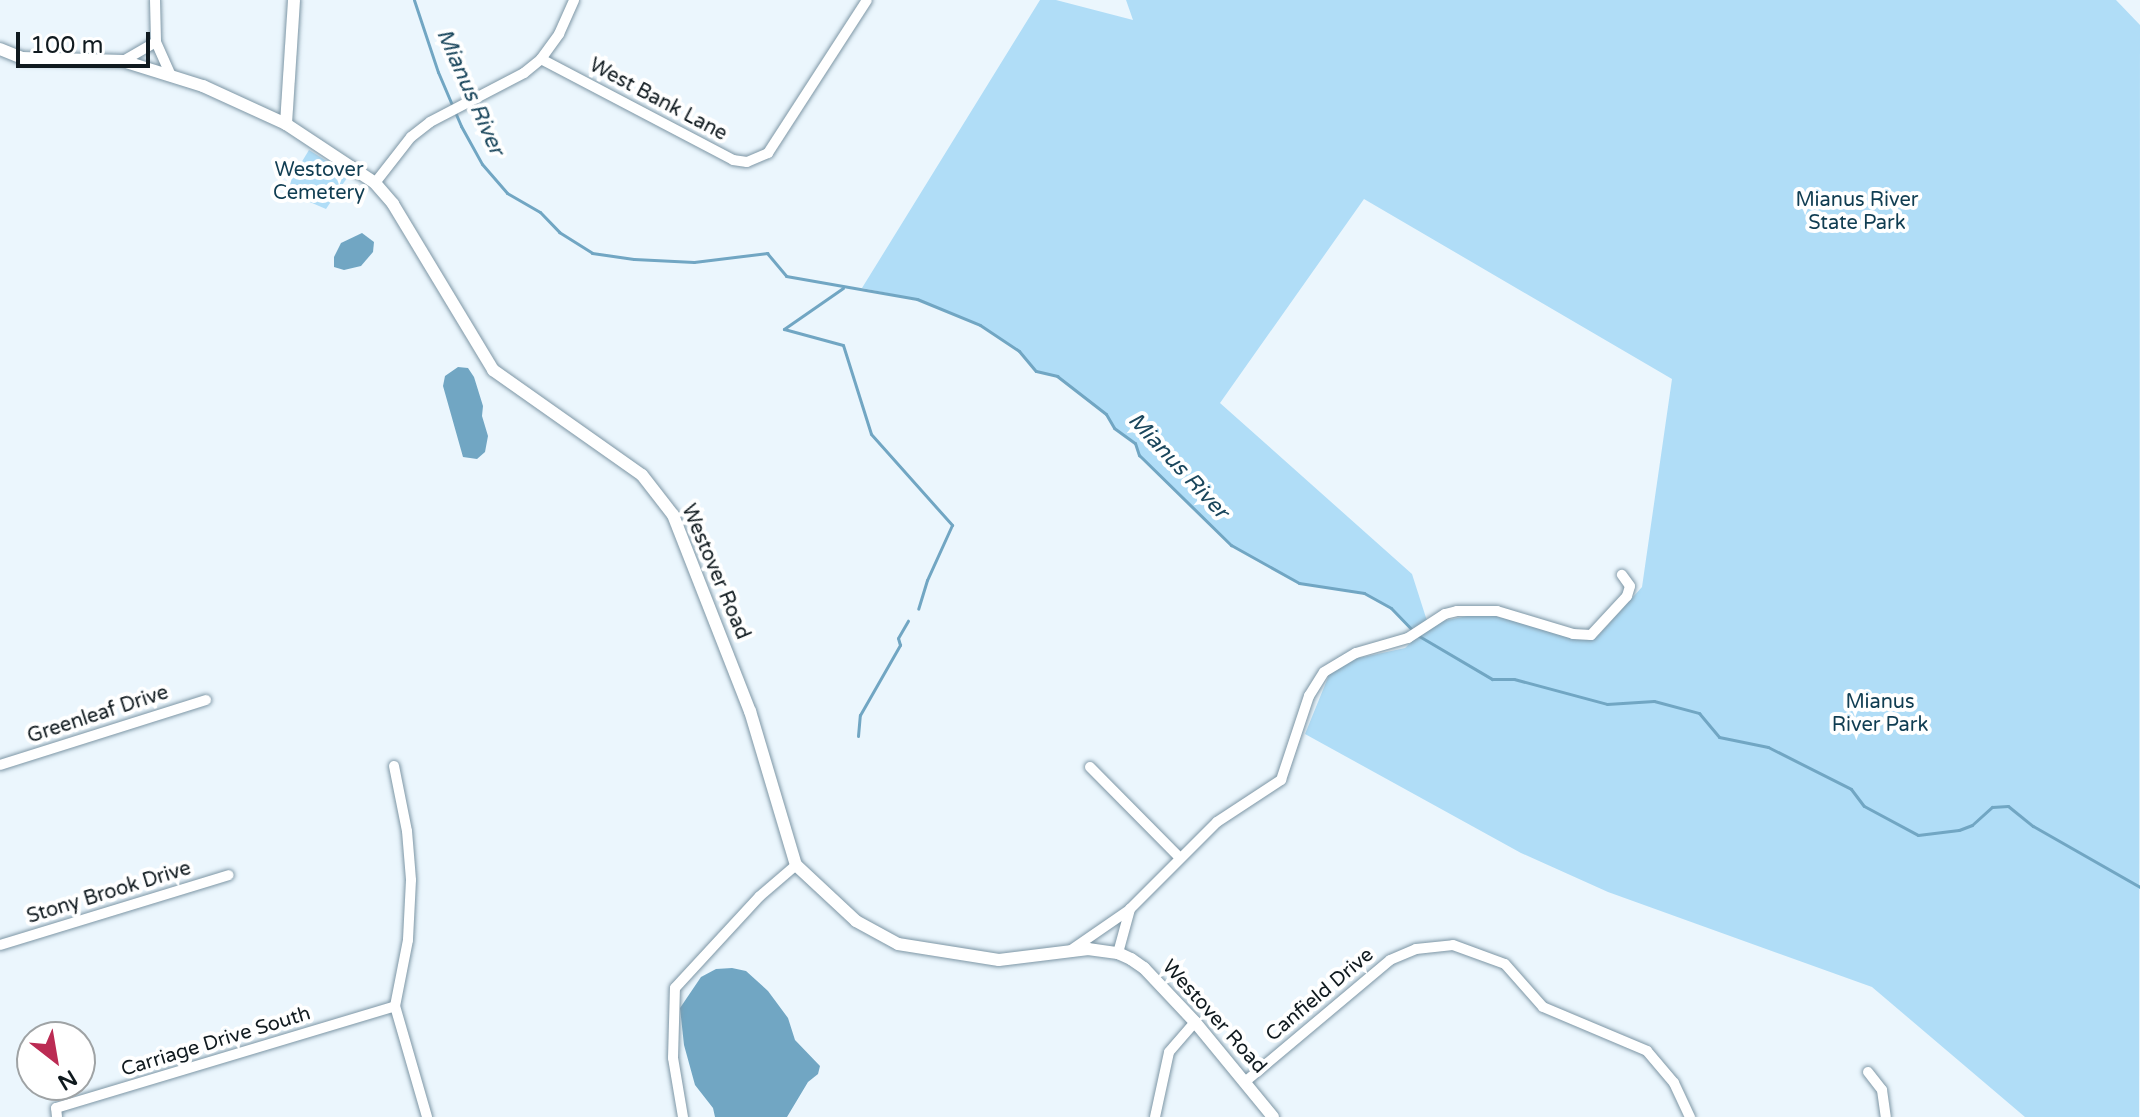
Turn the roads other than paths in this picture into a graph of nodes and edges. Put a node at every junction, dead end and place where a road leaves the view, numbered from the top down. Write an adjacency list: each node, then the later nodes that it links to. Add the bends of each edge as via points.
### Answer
1 (155, 0): 5 (street)
2 (294, 0): 10 (street)
3 (574, 0): 7 (street)
4 (867, 0): 7 (street, West Bank Lane, via 768,153 747,162 733,160)
5 (156, 42): 8 (street); 9 (street)
6 (0, 49): 8 (street, Westover Road, via 22,58)
7 (541, 59): 11 (street, via 524,73 442,113 411,137)
8 (123, 61): 9 (street, Westover Road)
9 (170, 74): 10 (street, Westover Road)
10 (286, 124): 11 (street, Westover Road)
11 (375, 183): 18 (street, Westover Road, via 393,204 493,370 642,475 673,515 750,711)
12 (1622, 575): 17 (street, via 1630,586 1627,596 1591,635 1483,610 1445,614 1413,634 1356,653 1324,672 1309,696 1281,780 1217,822)
13 (206, 700): 14 (street, Greenleaf Drive)
14 (0, 765)
15 (394, 766): 24 (street, via 411,880 408,940)
16 (1090, 767): 17 (street)
17 (1180, 858): 20 (street)
18 (796, 865): 22 (street, via 856,921 898,944 999,960); 30 (street, via 675,988 673,1058)
19 (229, 875): 21 (street, Stony Brook Drive)
20 (1130, 909): 22 (street); 23 (street)
21 (0, 945)
22 (1071, 950): 23 (street)
23 (1118, 953): 25 (street, Westover Road, via 1144,968)
24 (395, 1006): 28 (street, Carriage Drive South, via 56,1108); 29 (street)
25 (1195, 1022): 27 (street, Westover Road); 31 (street, via 1169,1052)
26 (1868, 1072): 34 (street, via 1882,1090)
27 (1246, 1081): 32 (street, Westover Road); 33 (street, Canfield Drive, via 1390,960 1416,949 1453,945 1505,964 1543,1007 1647,1051 1667,1073)
28 (57, 1117)
29 (427, 1117)
30 (683, 1117)
31 (1155, 1117)
32 (1273, 1117)
33 (1690, 1117)
34 (1886, 1117)

